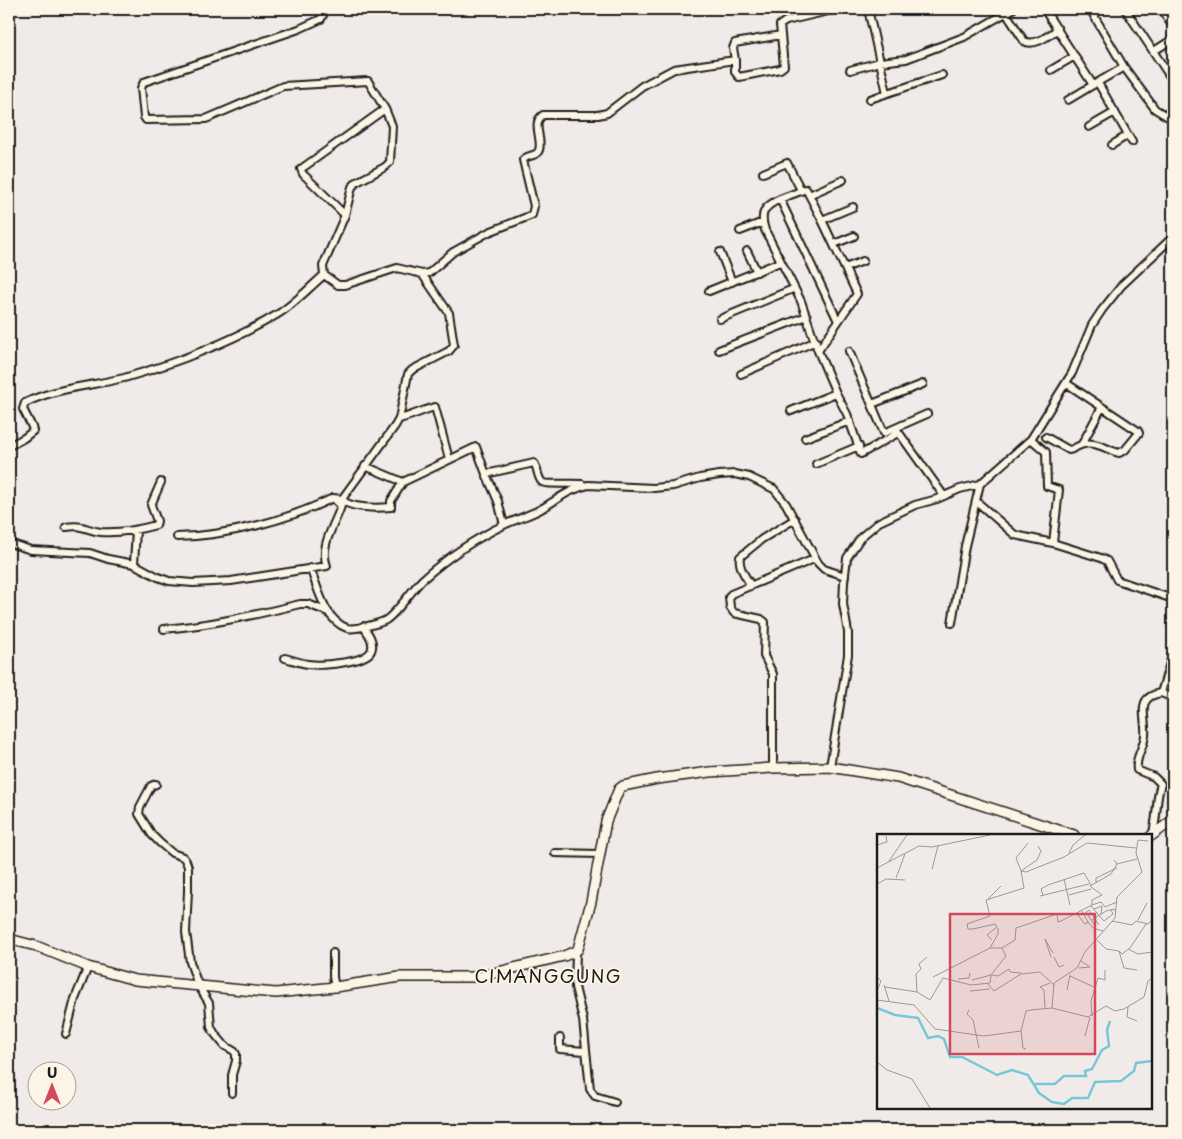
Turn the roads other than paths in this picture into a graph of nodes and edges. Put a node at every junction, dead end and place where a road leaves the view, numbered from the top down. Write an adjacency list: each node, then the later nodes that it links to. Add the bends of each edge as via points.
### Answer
1 (323, 9): 27 (street, via 321,19 299,29 144,82 141,88 145,119 206,120 279,87 358,81 368,82)
2 (837, 9): 12 (street, via 786,21 780,25)
3 (868, 9): 17 (street)
4 (1013, 9): 9 (street)
5 (1044, 9): 11 (street)
6 (1090, 9): 18 (street)
7 (1126, 9): 14 (street)
8 (1161, 9): 10 (street)
9 (1006, 12): 11 (street, via 1028,43); 17 (street, via 964,37 906,59)
10 (1173, 27)
11 (1058, 29): 15 (street)
12 (781, 35): 16 (street, via 735,43); 16 (street, via 784,66 780,69 738,77)
13 (1173, 39): 14 (street)
14 (1154, 51): 22 (street)
15 (1076, 56): 20 (street); 23 (street)
16 (735, 60): 53 (street, via 674,69 598,115 540,117 539,151 523,160 534,206 532,215 489,232 453,252 429,273)
17 (880, 62): 19 (street); 24 (street)
18 (1124, 67): 23 (street); 29 (street, via 1155,109)
19 (850, 70)
20 (1051, 70)
21 (942, 75): 24 (street)
22 (1173, 81)
23 (1095, 84): 26 (street); 28 (street)
24 (887, 93): 25 (street)
25 (870, 99)
26 (1068, 100)
27 (385, 109): 40 (street, via 392,126 390,163 354,185); 40 (street, via 301,169)
28 (1115, 112): 30 (street); 31 (street)
29 (1173, 120)
30 (1089, 127)
31 (1128, 135): 32 (street); 33 (street)
32 (1132, 142)
33 (1112, 145)
34 (764, 173): 36 (street, via 787,163)
35 (843, 180): 37 (street)
36 (801, 190): 37 (street, via 806,189); 38 (street)
37 (809, 195): 41 (street)
38 (780, 199): 42 (street, via 767,206); 60 (street)
39 (854, 207): 41 (street)
40 (345, 215): 54 (street, via 323,266)
41 (822, 220): 46 (street)
42 (762, 222): 43 (street); 50 (street)
43 (740, 231)
44 (854, 236): 46 (street)
45 (1173, 236): 66 (street, via 1122,285 1102,310)
46 (834, 244): 51 (street)
47 (747, 251): 52 (street)
48 (720, 252): 55 (street)
49 (863, 261): 51 (street)
50 (780, 262): 52 (street); 56 (street)
51 (845, 268): 60 (street, via 857,294)
52 (757, 272): 55 (street)
53 (422, 274): 54 (street, via 397,268 345,285 338,285); 73 (street, via 449,313 454,341 449,351 408,374)
54 (324, 275): 80 (street, via 279,313 244,332 154,368 100,384 65,389 25,403 23,409 33,431)
55 (732, 282): 57 (street)
56 (793, 289): 58 (street); 59 (street)
57 (709, 291)
58 (806, 316): 61 (street); 62 (street)
59 (720, 319)
60 (838, 321): 63 (street)
61 (816, 341): 63 (street); 65 (street)
62 (720, 350)
63 (818, 351): 68 (street)
64 (849, 351): 69 (street)
65 (741, 374)
66 (1066, 383): 70 (street); 78 (street)
67 (923, 384): 69 (street)
68 (836, 394): 71 (street); 74 (street)
69 (872, 404): 75 (street, via 884,433)
70 (1102, 407): 79 (street); 79 (street, via 1139,433 1121,453 1097,444)
71 (791, 410)
72 (926, 414): 75 (street)
73 (399, 419): 82 (street, via 435,407); 84 (street)
74 (850, 421): 77 (street); 81 (street)
75 (897, 431): 81 (street, via 861,454); 90 (street)
76 (1046, 437): 79 (street, via 1069,450)
77 (805, 438)
78 (1031, 439): 88 (street); 100 (street, via 1046,452 1047,486 1059,490)
79 (1082, 444)
80 (9, 446)
81 (859, 446): 83 (street)
82 (449, 459): 85 (street, via 476,447); 87 (street)
83 (816, 464)
84 (365, 466): 87 (street); 92 (street)
85 (486, 474): 89 (street, via 534,463 542,482); 95 (street)
86 (161, 482): 97 (street, via 151,504 157,524)
87 (402, 482): 92 (street, via 391,507 356,506 346,504)
88 (980, 484): 90 (street); 93 (street)
89 (588, 485): 94 (street, via 654,488 735,474 749,477 774,490); 95 (street, via 565,492 541,509)
90 (944, 496): 104 (street, via 915,505 868,530 847,558)
91 (333, 498): 92 (street); 98 (street, via 272,522); 103 (street, via 341,506 327,538 324,559 327,566)
92 (342, 499)
93 (976, 501): 100 (street, via 1015,535); 108 (street)
94 (795, 519): 101 (street); 105 (street, via 740,556 741,566)
95 (504, 525): 109 (street, via 438,566 421,580 386,620)
96 (66, 527): 97 (street, via 80,525 102,532)
97 (136, 530): 102 (street)
98 (177, 538)
99 (9, 542): 102 (street, via 32,550 90,553)
100 (1054, 543): 106 (street, via 1107,561 1117,580)
101 (814, 560): 104 (street, via 824,568); 105 (street)
102 (134, 564): 103 (street, via 169,581 193,584)
103 (310, 568): 107 (street)
104 (845, 576): 115 (street, via 848,655)
105 (751, 586): 116 (street, via 731,594 728,600 734,613 765,622 764,656 773,674)
106 (1173, 599)
107 (328, 612): 109 (street, via 349,628); 110 (street, via 300,604 214,623)
108 (952, 623)
109 (363, 626): 112 (street, via 370,635 372,648 362,658 315,665)
110 (164, 629)
111 (1173, 653): 113 (street)
112 (286, 658)
113 (1161, 694): 114 (street); 120 (street, via 1148,697 1143,708 1146,736 1136,762 1137,770 1160,784)
114 (1173, 698)
115 (830, 767): 116 (street); 119 (street, via 898,778)
116 (773, 768): 123 (street, via 710,772 624,786 617,792 606,821)
117 (156, 784): 128 (street, via 151,786 139,814 160,843 186,861 186,932 190,962)
118 (1173, 820): 121 (street)
119 (1071, 834)
120 (1152, 834)
121 (1152, 835)
122 (555, 853): 123 (street)
123 (600, 854): 125 (street, via 591,902)
124 (9, 939): 127 (street)
125 (576, 951): 129 (street, via 477,977 400,977); 132 (street, via 575,987 583,1020)
126 (333, 953): 129 (street)
127 (88, 967): 128 (street, via 135,980); 130 (street)
128 (198, 985): 129 (street, via 276,993); 133 (street, via 209,1003 211,1027 225,1046 236,1054)
129 (335, 987)
130 (66, 1034)
131 (560, 1038): 132 (street, via 560,1049)
132 (585, 1051): 134 (street, via 591,1093)
133 (232, 1093)
134 (615, 1102)

